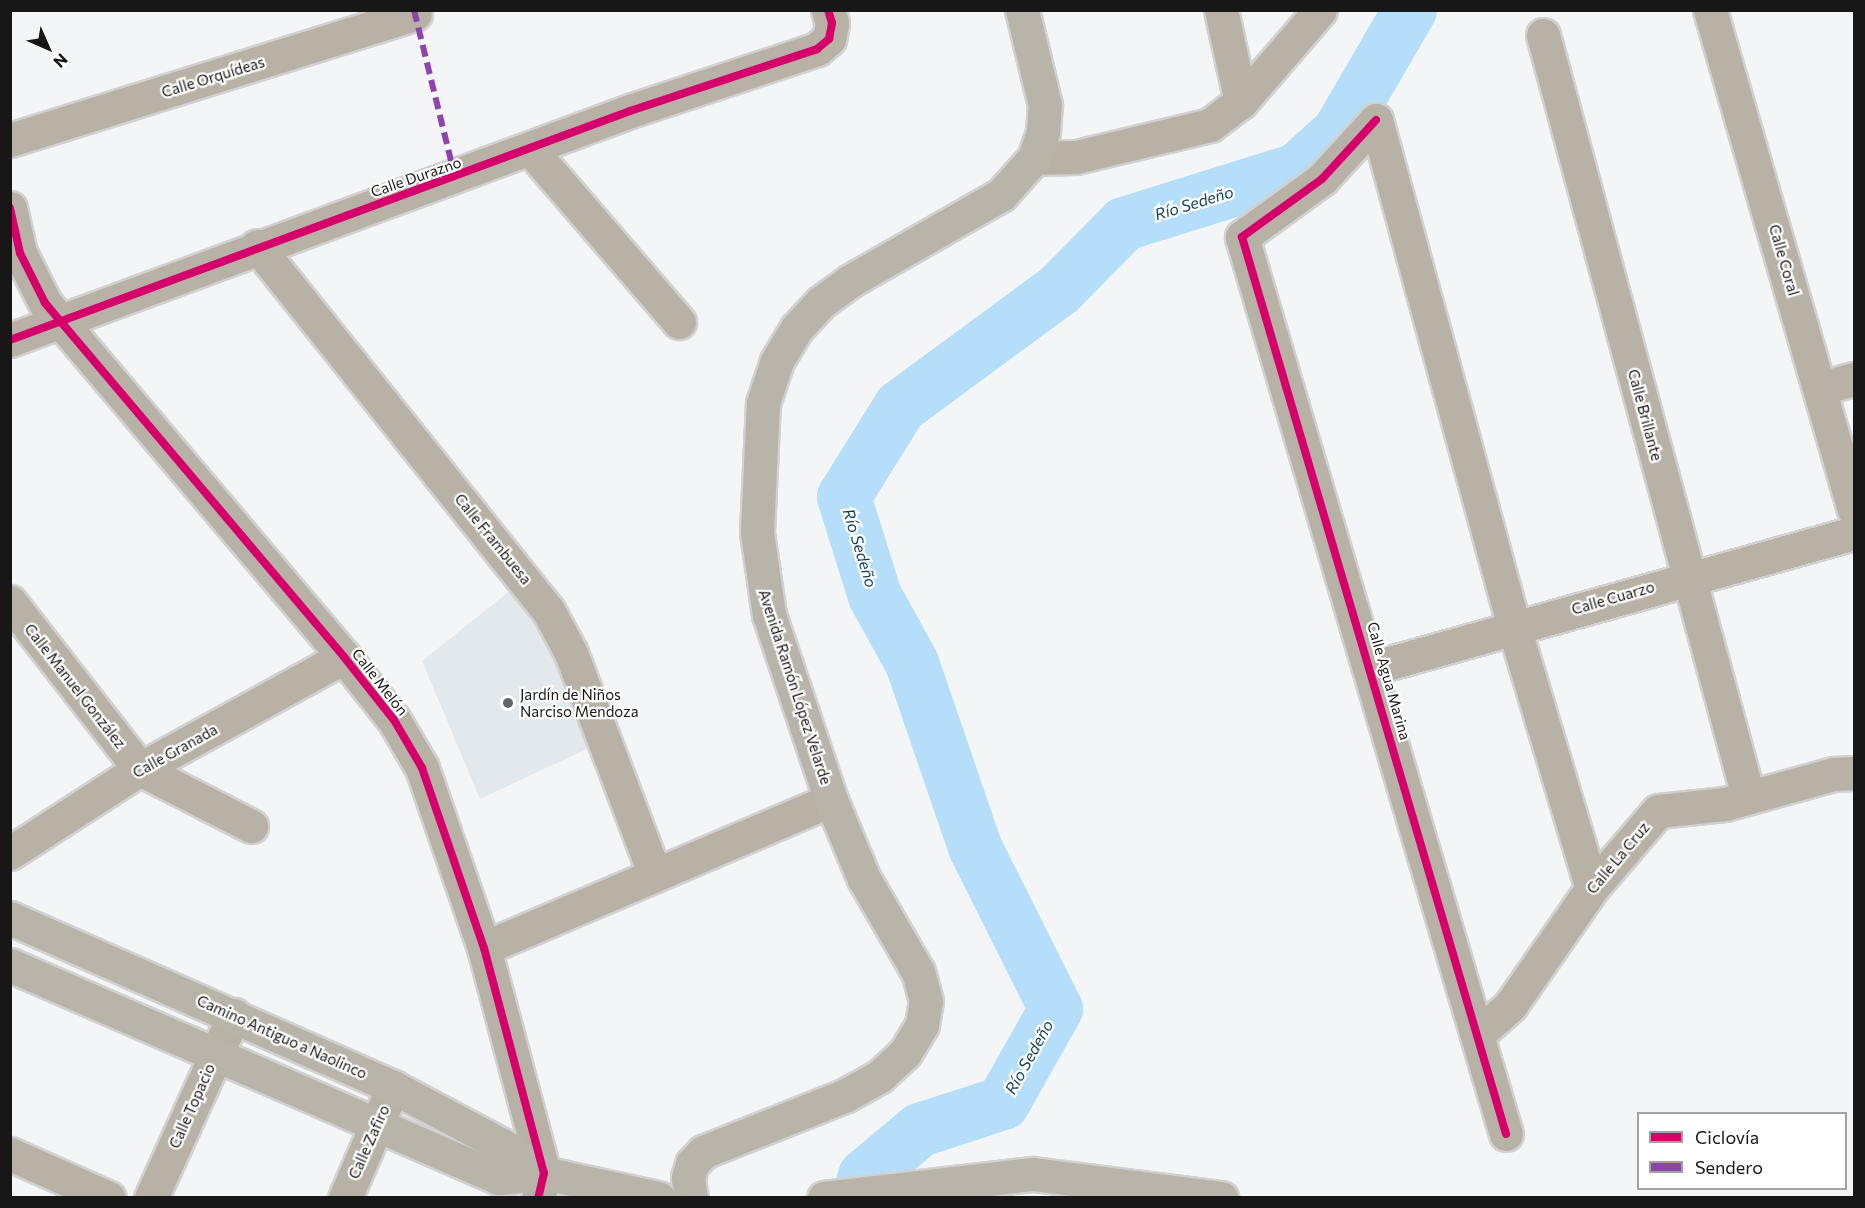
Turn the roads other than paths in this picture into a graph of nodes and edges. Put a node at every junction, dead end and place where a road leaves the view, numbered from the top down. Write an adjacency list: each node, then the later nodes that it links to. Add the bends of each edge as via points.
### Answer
1 (1022, 10): 11 (main road, Avenida Ramón López Velarde, via 1045,105 1043,132)
2 (1221, 10): 8 (street)
3 (1320, 10): 8 (street)
4 (1710, 10): 18 (street, Calle Coral)
5 (415, 14): 9 (street, Calle Orquídeas)
6 (828, 25): 10 (street, Calle Durazno, via 817,49 630,111)
7 (1543, 34): 21 (street, Calle Brillante)
8 (1241, 102): 11 (street, via 1210,125 1076,158)
9 (10, 140)
10 (531, 150): 13 (street, Calle Durazno); 15 (street)
11 (1034, 158): 29 (main road, Avenida Ramón López Velarde, via 1001,195 850,281 820,303 797,328 777,361 763,403 757,533 760,571 769,615)
12 (10, 208): 14 (street, Calle Melón, via 20,253 31,278)
13 (257, 246): 14 (street, Calle Durazno); 32 (street, Calle Frambuesa, via 548,610 571,653)
14 (61, 322): 16 (street, Calle Durazno); 24 (street, Calle Melón)
15 (679, 322)
16 (10, 340)
17 (1854, 379): 18 (street)
18 (1822, 388): 19 (street, Calle Coral)
19 (1854, 510)
20 (1854, 533): 21 (street, Calle Cuarzo)
21 (1688, 577): 23 (street, Calle Cuarzo); 28 (street, Calle Brillante)
22 (10, 602): 26 (street, Calle Manuel González)
23 (1514, 627): 25 (street, Calle Cuarzo); 25 (street, Calle Agua Marina, via 1376,120 1322,179 1242,237); 33 (street)
24 (344, 657): 26 (street, Calle Granada); 35 (street, Calle Melón, via 394,720 422,768)
25 (1372, 668): 38 (street, Calle Agua Marina)
26 (140, 770): 30 (street); 31 (street, Calle Granada)
27 (1854, 773): 28 (street, Calle La Cruz, via 1833,774)
28 (1748, 796): 33 (street, Calle La Cruz, via 1725,804 1658,811)
29 (831, 800): 32 (street); 49 (main road, Avenida Ramón López Velarde, via 864,879 918,972 926,1001 922,1025 905,1053 880,1076 846,1095 703,1152 690,1171)
30 (251, 826)
31 (10, 853)
32 (655, 875): 35 (street)
33 (1592, 888): 38 (street, Calle La Cruz, via 1510,1006)
34 (10, 918): 37 (main road, Camino Antiguo a Naolinco)
35 (484, 948): 44 (street, Calle Melón)
36 (10, 965): 39 (main road, Camino Antiguo a Naolinco)
37 (234, 1015): 39 (street, Calle Topacio); 40 (main road, Camino Antiguo a Naolinco)
38 (1478, 1035): 42 (street, Calle Agua Marina)
39 (216, 1054): 41 (main road, Camino Antiguo a Naolinco); 46 (street, Calle Topacio)
40 (393, 1087): 41 (street, Calle Zafiro); 44 (main road, Camino Antiguo a Naolinco, via 511,1150)
41 (378, 1124): 44 (main road, Camino Antiguo a Naolinco, via 499,1178); 47 (street, Calle Zafiro)
42 (1506, 1134)
43 (10, 1154): 45 (street)
44 (541, 1185): 48 (main road, Camino Antiguo a Naolinco)
45 (109, 1197)
46 (151, 1197)
47 (345, 1197)
48 (658, 1197)
49 (691, 1197)
50 (824, 1197): 51 (main road, via 1033,1174)
51 (1221, 1197)

